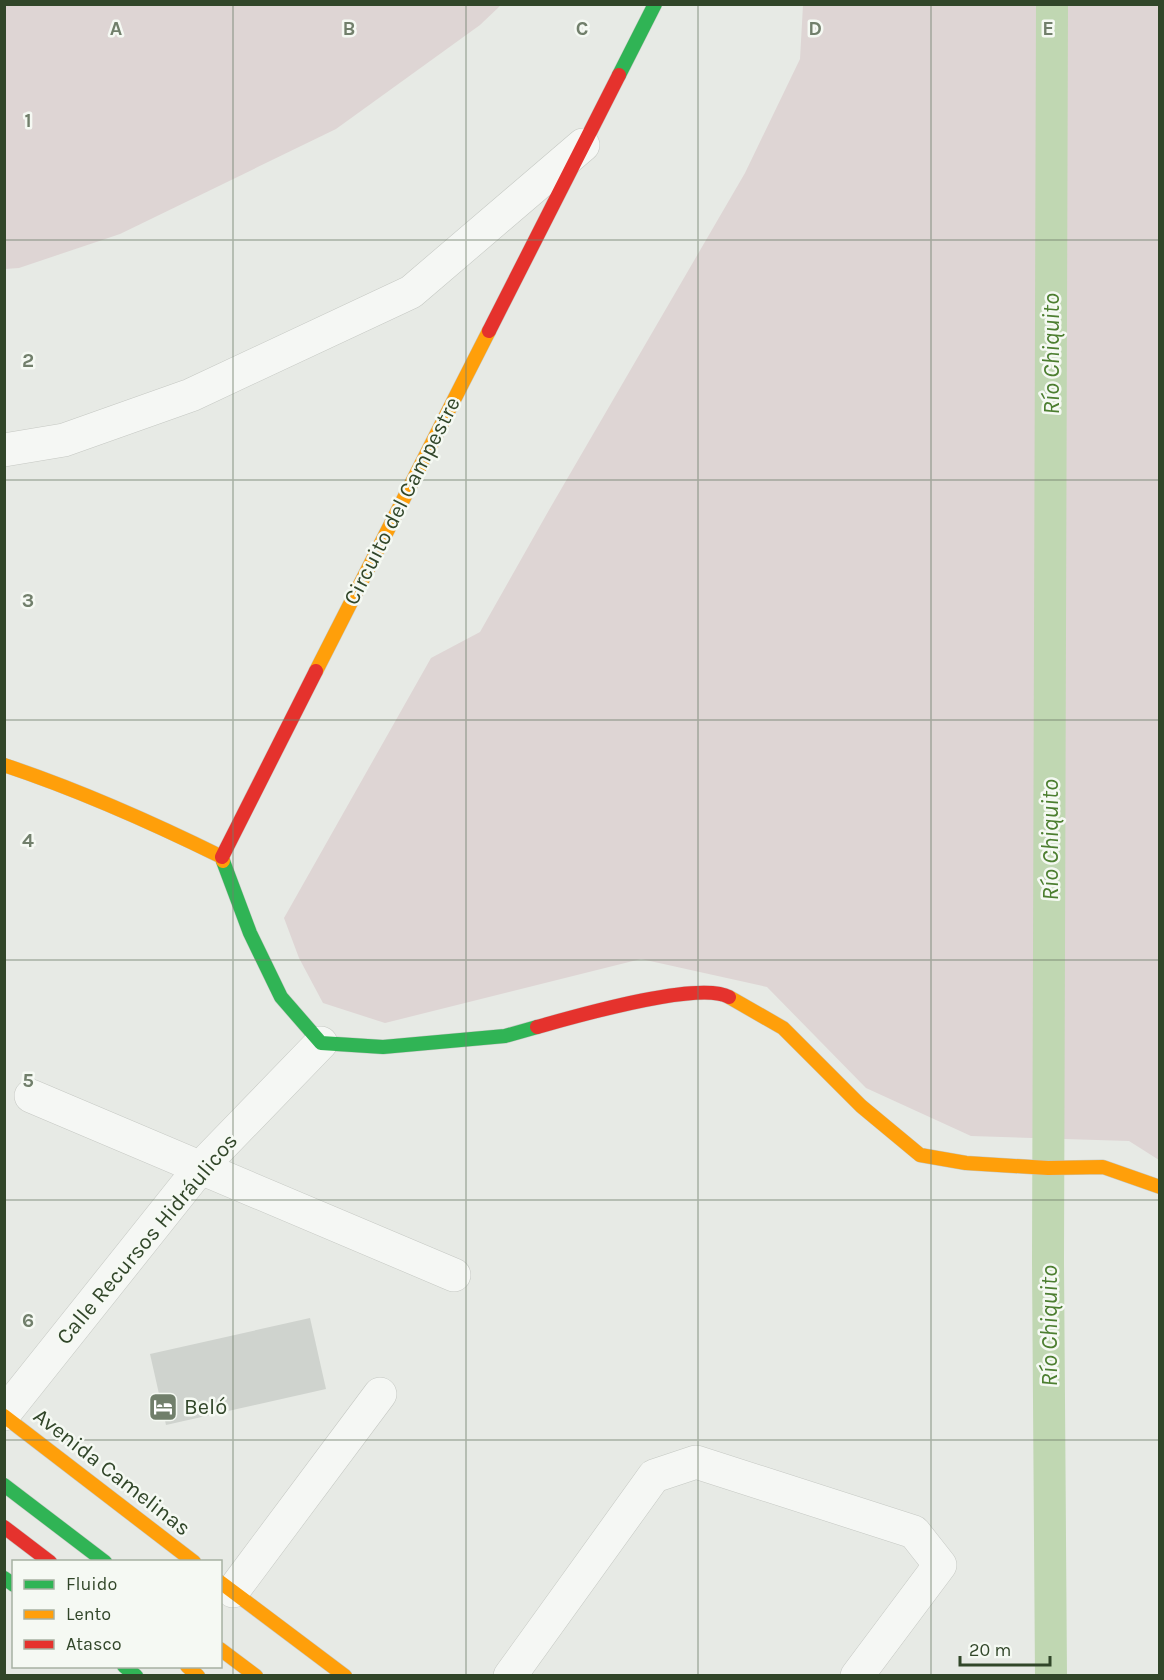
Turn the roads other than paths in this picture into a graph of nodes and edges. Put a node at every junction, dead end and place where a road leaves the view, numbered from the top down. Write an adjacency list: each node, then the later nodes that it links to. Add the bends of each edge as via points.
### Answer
1 (655, 4): 2 (main road, Circuito del Campestre)
2 (583, 145): 3 (street, Circuito del Campestre, via 411,292 191,395 64,440); 5 (main road, Circuito del Campestre)
3 (4, 450)
4 (4, 765): 5 (main road, via 147,820)
5 (222, 857): 6 (main road, via 250,933 281,997)
6 (321, 1043): 8 (street, Calle Recursos Hidráulicos); 9 (main road, via 383,1047 505,1036 596,1010 687,993 723,994 783,1028 861,1106 920,1155 966,1163 1103,1167)
7 (31, 1096): 8 (street)
8 (200, 1168): 10 (street); 12 (street, Calle Recursos Hidráulicos)
9 (1160, 1187)
10 (454, 1275)
11 (380, 1394): 18 (street)
12 (4, 1415): 17 (main road, Avenida Camelinas)
13 (4, 1485): 16 (main road)
14 (4, 1527): 15 (main road)
15 (47, 1560)
16 (102, 1560)
17 (191, 1560)
18 (227, 1586): 21 (main road)
19 (222, 1650): 20 (main road)
20 (256, 1676)
21 (345, 1676)
22 (510, 1676): 23 (street, via 654,1476 696,1462 914,1532 940,1566)
23 (857, 1676)

